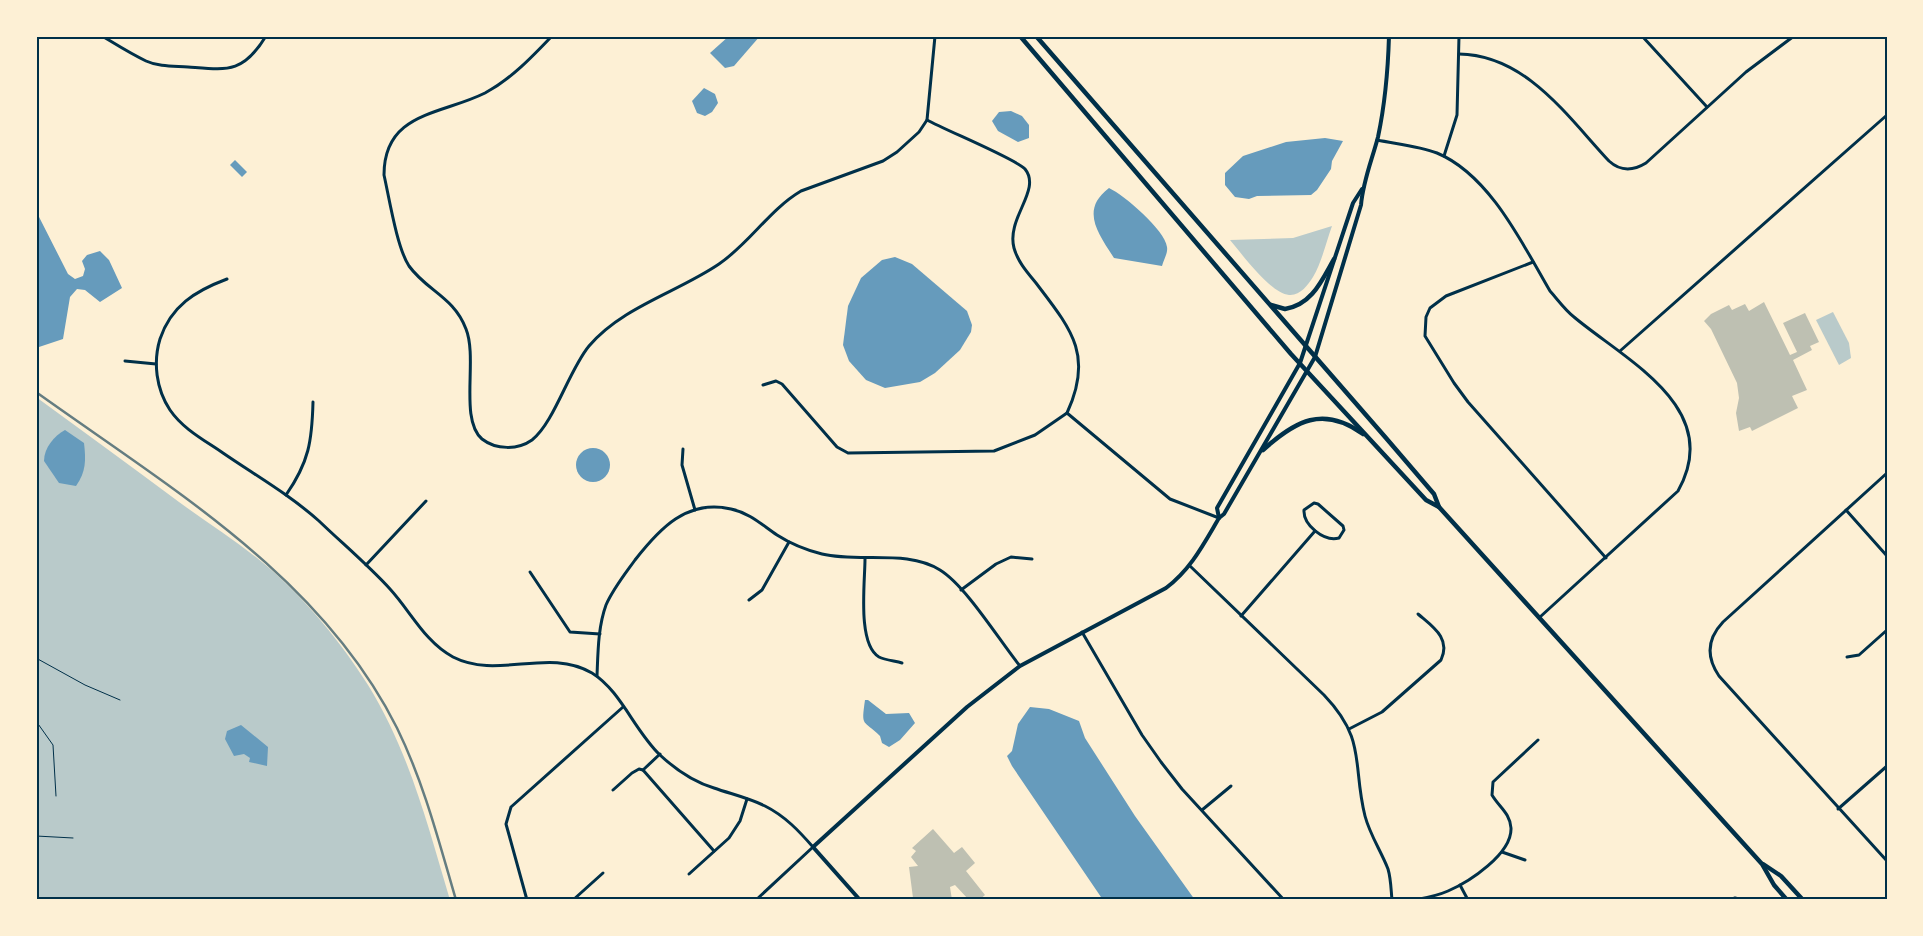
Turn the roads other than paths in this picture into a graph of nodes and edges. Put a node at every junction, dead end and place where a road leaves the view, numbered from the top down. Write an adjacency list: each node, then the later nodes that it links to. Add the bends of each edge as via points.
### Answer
1 (102, 36): 2 (street, via 147,62 224,70 246,62)
2 (266, 36)
3 (552, 36): 16 (street, via 521,67 486,92 402,126 388,148 384,162 384,175 404,256 420,278 450,302 460,315 471,346 471,418 481,438 499,447 521,446 539,433 588,346 623,318 719,264 791,198 883,161 919,132)
4 (935, 36): 16 (street)
5 (1020, 36): 28 (main road)
6 (1036, 36): 23 (main road)
7 (1389, 36): 17 (street, via 1384,109)
8 (1459, 36): 13 (street)
9 (1642, 36): 14 (street)
10 (1784, 36): 12 (street)
11 (1794, 36): 12 (street)
12 (1787, 41): 14 (street)
13 (1459, 54): 14 (street, via 1499,61 1527,76 1619,169 1646,163); 18 (street, via 1457,115)
14 (1707, 107)
15 (1886, 114): 25 (street)
16 (927, 120): 33 (street, via 1018,164 1029,175 1030,190 1013,224 1014,246 1023,266 1064,320 1075,345 1079,358 1077,391)
17 (1377, 140): 18 (street); 19 (street)
18 (1444, 156): 21 (street, via 1461,166 1485,190)
19 (1363, 188): 20 (street, via 1353,203); 26 (street, via 1361,205)
20 (1334, 259): 23 (main road, via 1308,299 1285,309); 24 (street)
21 (1532, 262): 25 (street, via 1550,292 1573,316); 47 (street, via 1437,301 1426,317 1425,336 1468,402)
22 (227, 279): 29 (street, via 195,293 171,315 158,346)
23 (1268, 304): 24 (main road)
24 (1306, 348): 26 (main road); 28 (street)
25 (1620, 351): 47 (street, via 1654,377 1666,391 1684,422 1689,440 1689,466 1678,491)
26 (1315, 357): 30 (street); 40 (main road, via 1434,494)
27 (125, 361): 29 (street)
28 (1300, 363): 30 (main road); 43 (street, via 1217,508)
29 (156, 364): 38 (street, via 162,395 180,422)
30 (1308, 371): 34 (main road); 36 (street)
31 (763, 385): 33 (street, via 776,381 782,384 837,448 848,453 994,452 1035,435)
32 (313, 402): 38 (street, via 308,455)
33 (1067, 413): 43 (street, via 1170,499)
34 (1372, 441): 36 (main road, via 1346,424 1311,420 1285,430); 40 (main road, via 1426,500)
35 (683, 449): 41 (street, via 682,466)
36 (1263, 450): 43 (street)
37 (1887, 473): 42 (street)
38 (286, 495): 50 (street)
39 (426, 502): 50 (street)
40 (1439, 507): 57 (main road)
41 (694, 510): 45 (street, via 719,507 747,514); 60 (street, via 665,525 629,568 607,604)
42 (1846, 510): 46 (street); 74 (street, via 1716,630 1711,639 1710,659 1719,676)
43 (1219, 518): 51 (street)
44 (1315, 531): 44 (street, via 1303,514 1306,506 1314,503 1339,522 1344,530 1334,540); 56 (street)
45 (789, 542): 48 (street, via 820,554); 54 (street, via 762,590)
46 (1887, 556)
47 (1606, 558): 57 (street)
48 (865, 559): 53 (street, via 901,558 929,563 952,579); 62 (street, via 864,627 868,643 878,656)
49 (1032, 559): 53 (street, via 1011,556)
50 (366, 565): 64 (street, via 405,606 428,638 453,657 484,666 560,662 575,665)
51 (1190, 566): 56 (street); 59 (street, via 1166,588)
52 (530, 572): 60 (street, via 570,632)
53 (961, 590): 63 (street)
54 (749, 600)
55 (1418, 614): 66 (street, via 1443,639 1441,660 1382,712)
56 (1241, 616): 66 (street, via 1337,709)
57 (1540, 617): 81 (main road)
58 (1887, 630): 61 (street, via 1859,655)
59 (1081, 632): 63 (street); 75 (street, via 1142,735)
60 (600, 634): 64 (street)
61 (1847, 657)
62 (902, 663)
63 (1020, 666): 76 (street, via 967,707)
64 (597, 676): 65 (street, via 614,691)
65 (623, 707): 68 (street); 85 (street, via 511,807 506,824)
66 (1349, 729): 90 (street, via 1358,760 1366,817 1388,869)
67 (1538, 740): 78 (street, via 1494,782 1492,795 1504,809 1511,827)
68 (660, 754): 70 (street); 73 (street, via 692,778)
69 (1887, 766): 74 (street)
70 (643, 770): 72 (street, via 632,773); 77 (street)
71 (1230, 786): 75 (street)
72 (613, 790)
73 (747, 799): 76 (street, via 778,814); 77 (street, via 736,829)
74 (1838, 809): 80 (street)
75 (1202, 810): 89 (street)
76 (813, 848): 87 (street); 88 (street)
77 (714, 851): 83 (street)
78 (1502, 852): 79 (street); 84 (street)
79 (1525, 860)
80 (1887, 861)
81 (1762, 864): 95 (main road); 96 (main road, via 1781,876)
82 (603, 873): 86 (street)
83 (689, 874)
84 (1460, 885): 91 (street, via 1447,892); 92 (street)
85 (527, 900)
86 (574, 900)
87 (756, 900)
88 (860, 900)
89 (1284, 900)
90 (1392, 900)
91 (1414, 900)
92 (1468, 900)
93 (1729, 900): 94 (street)
94 (1743, 900)
95 (1787, 900)
96 (1803, 900)

